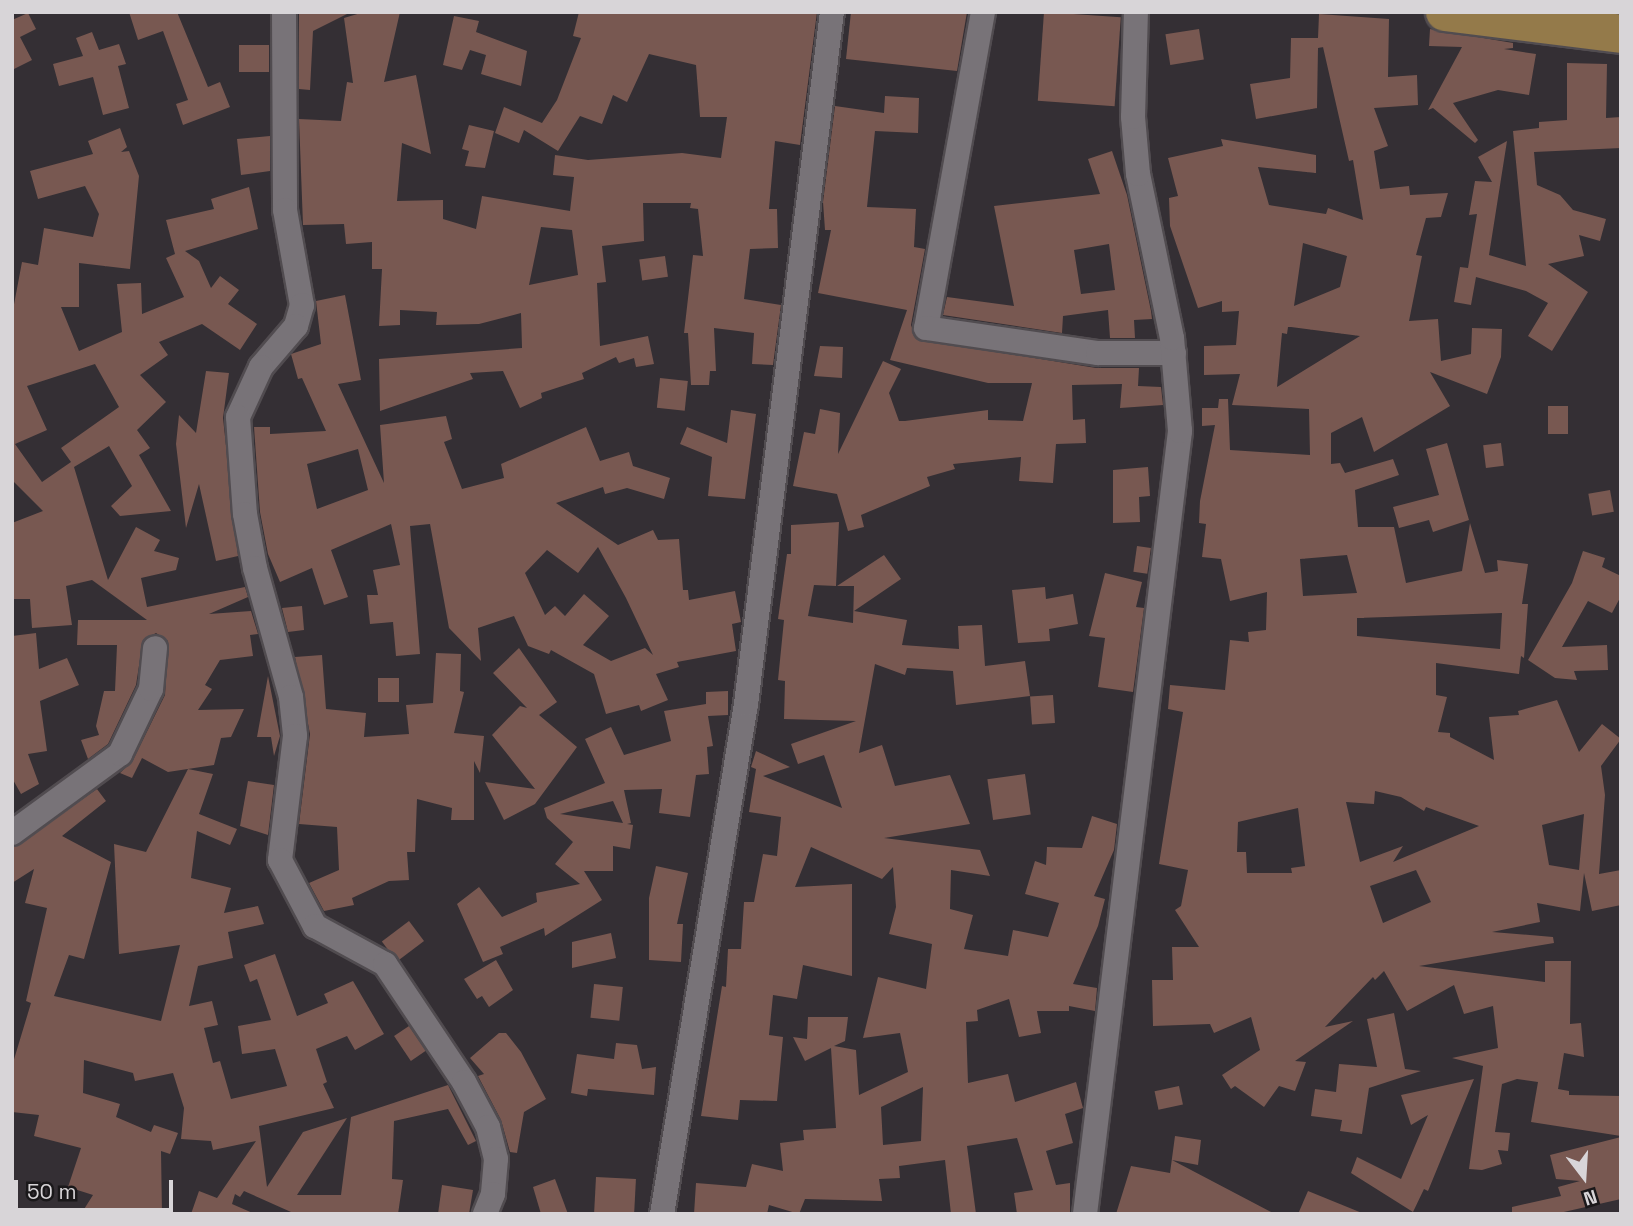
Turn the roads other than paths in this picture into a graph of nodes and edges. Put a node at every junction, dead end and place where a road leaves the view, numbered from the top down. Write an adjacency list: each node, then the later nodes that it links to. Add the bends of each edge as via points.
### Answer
1 (284, 12): 11 (street, via 285,210 302,306 296,326 261,367 238,417 245,514 291,697 295,736 280,860 315,926 385,964 464,1082 488,1127 496,1159 493,1194)
2 (831, 12): 12 (street, via 746,704)
3 (983, 12): 8 (street, via 926,328 1098,353)
4 (1136, 12): 8 (street, via 1133,117 1138,174)
5 (1445, 12): 6 (main road)
6 (1566, 20): 7 (main road)
7 (1621, 34)
8 (1174, 353): 13 (street, via 1180,431)
9 (155, 648): 10 (street, via 151,689 120,754)
10 (12, 833)
11 (485, 1214)
12 (662, 1214)
13 (1085, 1214)

